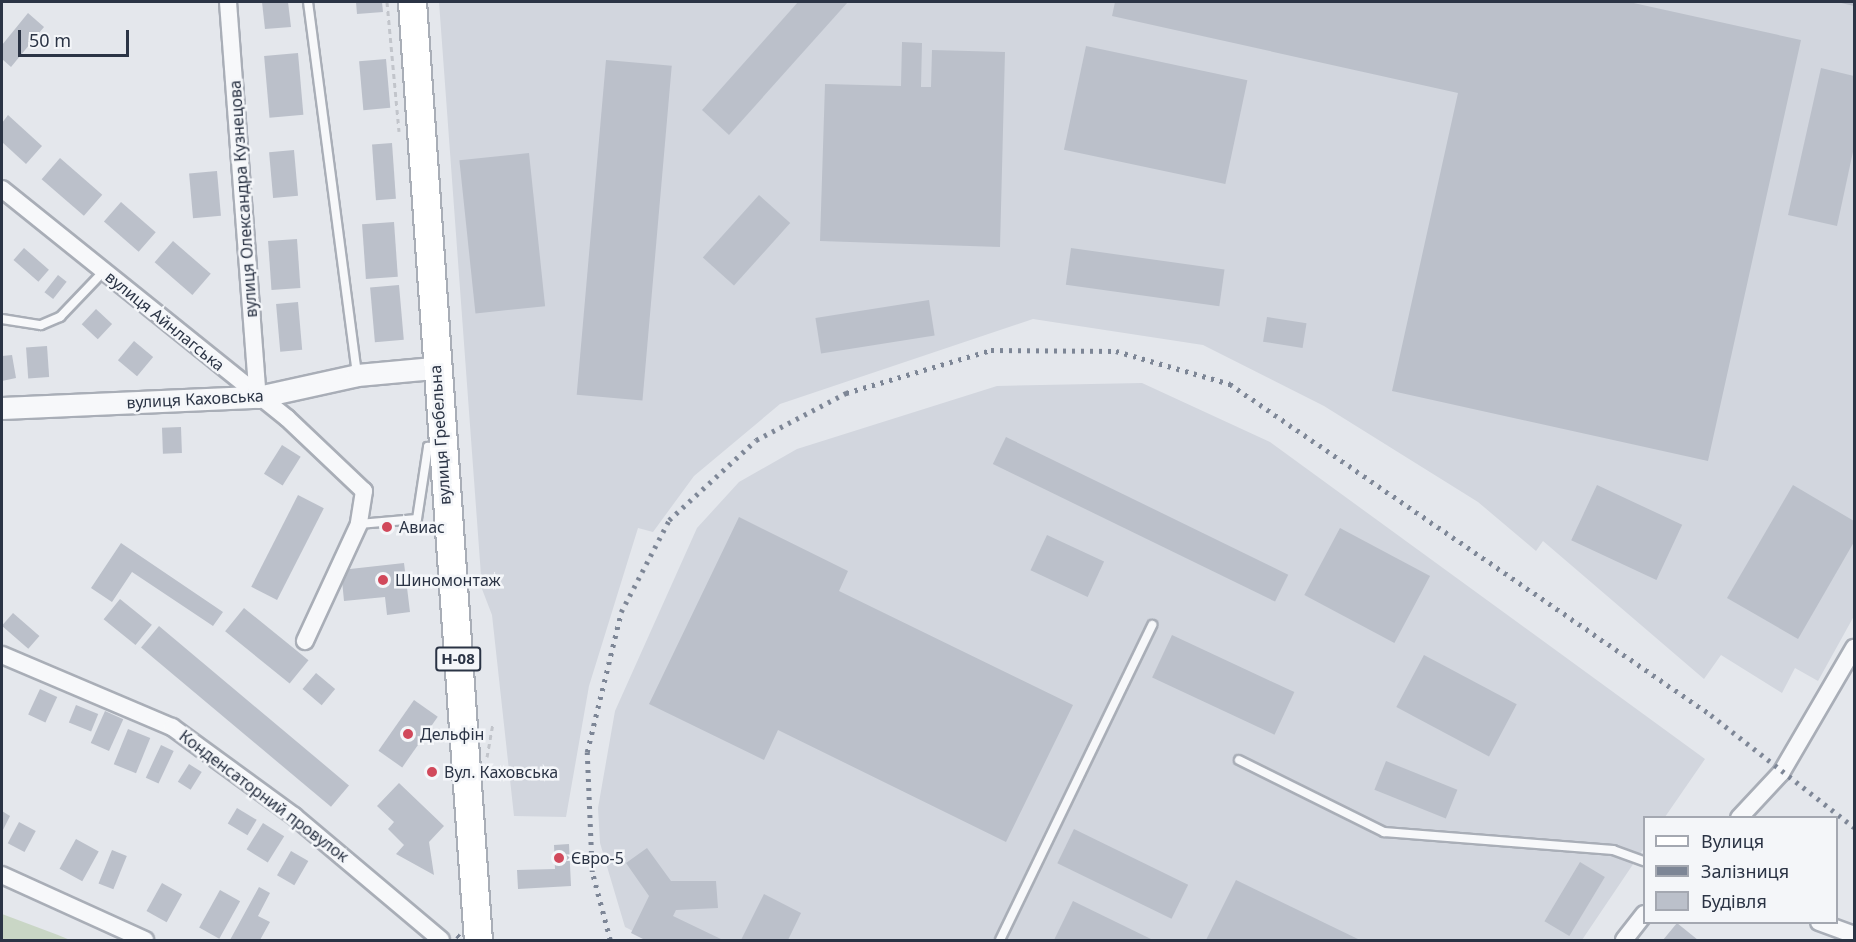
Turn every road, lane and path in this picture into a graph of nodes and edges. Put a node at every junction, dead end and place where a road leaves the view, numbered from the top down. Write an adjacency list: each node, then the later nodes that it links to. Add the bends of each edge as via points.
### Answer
1 (228, 2): 9 (street, вулиця Олександра Кузнецова)
2 (308, 2): 8 (lane)
3 (412, 2): 7 (main road, вулиця Гребельна / Н-08)
4 (2, 189): 5 (street, вулиця Айнлагська)
5 (104, 271): 6 (lane, via 60,317 41,325); 9 (street, вулиця Айнлагська)
6 (2, 319)
7 (428, 368): 8 (street, вулиця Каховська); 11 (main road, вулиця Гребельна / Н-08)
8 (357, 375): 9 (street, вулиця Каховська)
9 (258, 397): 10 (street, вулиця Каховська); 12 (street, вулиця Айнлагська, via 364,491)
10 (2, 408)
11 (440, 446): 12 (lane, via 428,447 417,519); 28 (main road, вулиця Гребельна / Н-08)
12 (359, 524): 14 (street, вулиця Айнлагська)
13 (1152, 625): 29 (lane)
14 (304, 641)
15 (1854, 648): 20 (street, via 1781,773)
16 (2, 655): 27 (street, Конденсаторний провулок, via 172,727 294,816)
17 (493, 724): 19 (path)
18 (1239, 760): 21 (lane, via 1384,832 1613,850)
19 (485, 765)
20 (1741, 816)
21 (1643, 861)
22 (2, 875): 26 (street)
23 (1643, 915): 30 (street)
24 (1824, 924): 25 (street)
25 (1854, 935)
26 (144, 940)
27 (441, 940)
28 (478, 940)
29 (1000, 940)
30 (1624, 940)

